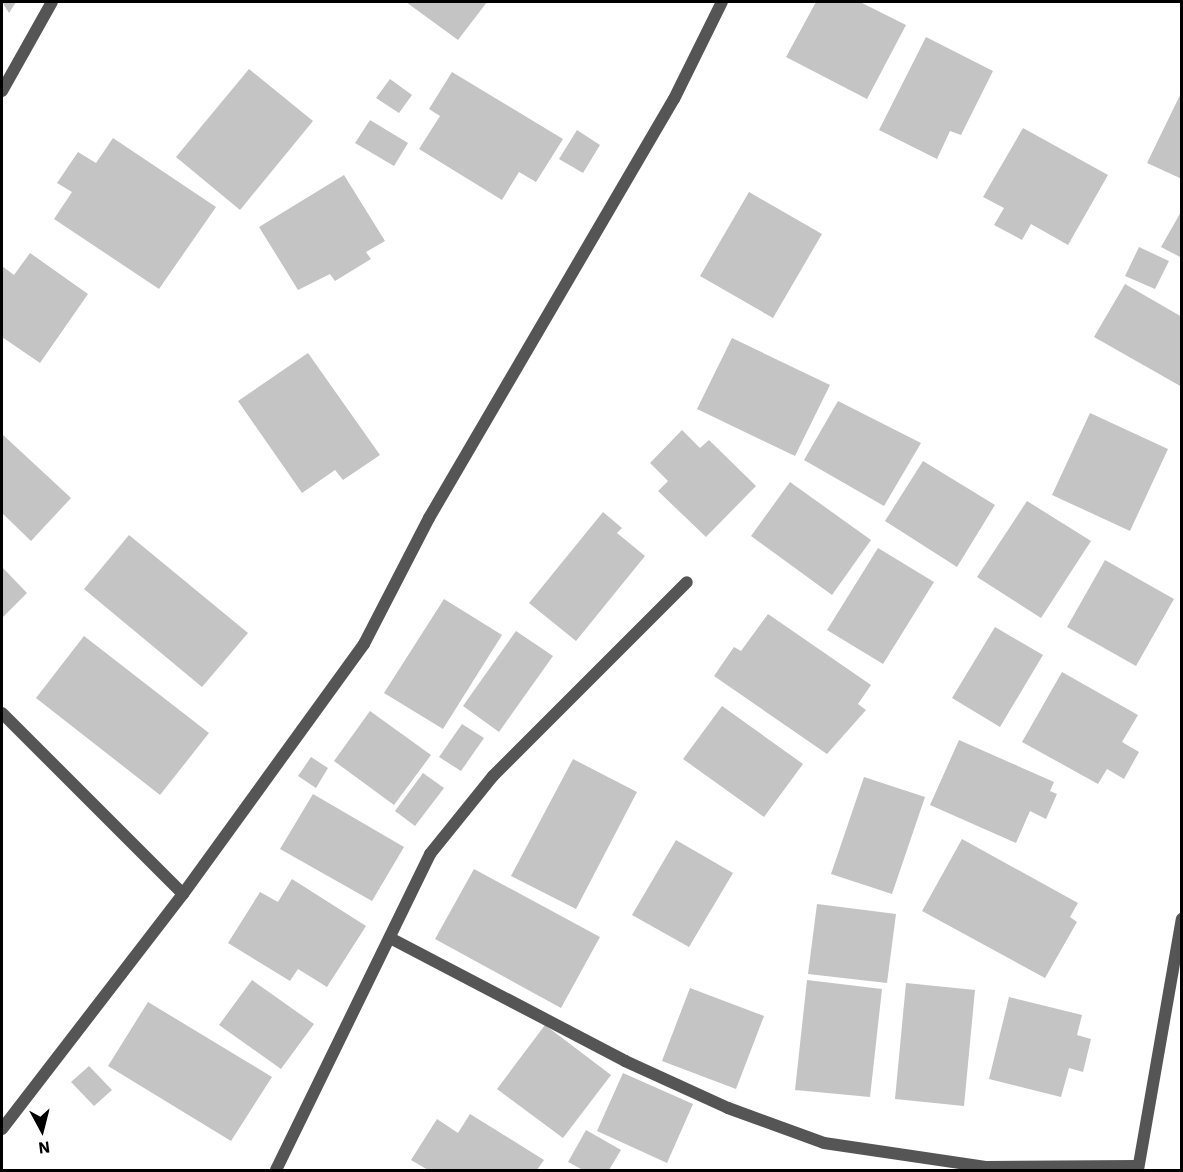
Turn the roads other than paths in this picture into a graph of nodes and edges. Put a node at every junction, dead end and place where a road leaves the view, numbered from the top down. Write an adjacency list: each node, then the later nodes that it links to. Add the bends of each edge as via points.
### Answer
1 (52, 2): 3 (street)
2 (722, 2): 6 (street, via 674,99 429,518 364,644)
3 (2, 91)
4 (687, 582): 8 (street, via 493,776 430,854)
5 (2, 713): 6 (street)
6 (183, 894): 9 (street)
7 (1182, 919): 10 (street)
8 (392, 939): 10 (street, via 625,1061 728,1108 824,1143 987,1167); 11 (street)
9 (2, 1130)
10 (1138, 1168)
11 (276, 1170)

